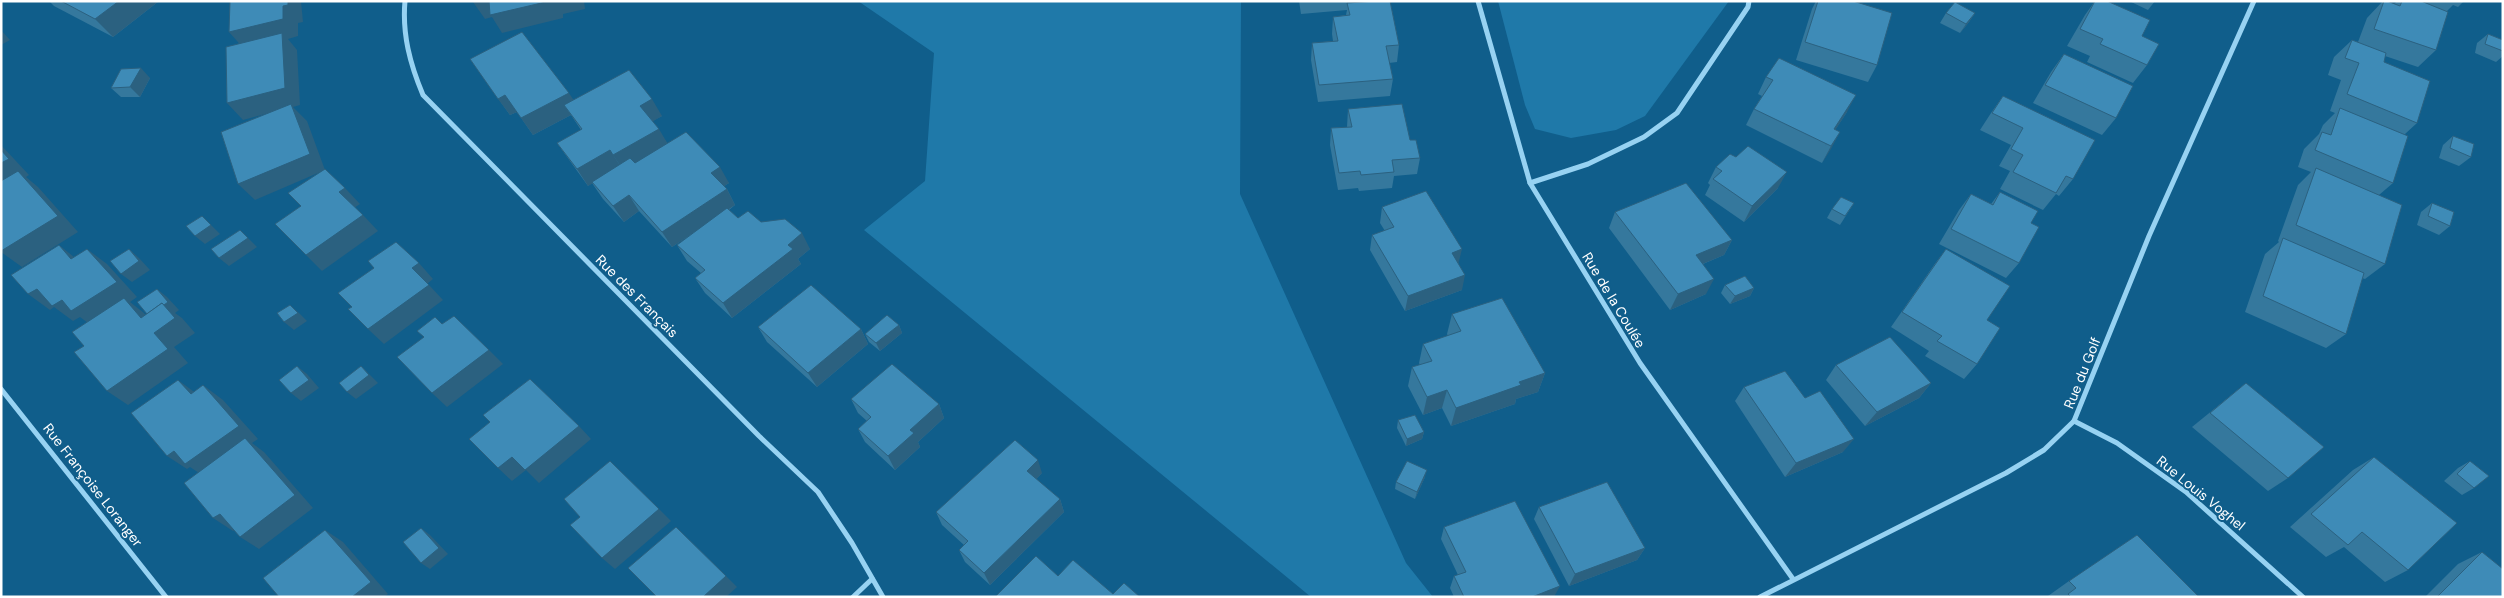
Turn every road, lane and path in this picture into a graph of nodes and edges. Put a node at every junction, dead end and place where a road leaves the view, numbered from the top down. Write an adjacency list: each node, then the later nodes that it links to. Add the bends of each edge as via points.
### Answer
1 (405, 1): 9 (street, Rue des Français, via 403,13 407,44 413,73 423,95 818,492)
2 (1478, 1): 5 (street, Rue de la Coulée)
3 (1749, 1): 5 (street, via 1677,113 1644,137 1588,164)
4 (2254, 1): 7 (street, Rue du Golf, via 2149,236)
5 (1530, 183): 8 (street, Rue de la Coulée, via 1640,363)
6 (1, 389): 10 (street, Rue Françoise Loranger)
7 (2074, 421): 8 (street, Rue du Golf, via 2044,450 2006,473); 14 (street, Rue Louis Voghel, via 2117,443 2186,492)
8 (1793, 579): 13 (street, Rue du Golf)
9 (872, 580): 11 (street); 12 (street, Rue des Français)
10 (166, 597)
11 (853, 597)
12 (883, 597)
13 (1760, 597)
14 (2303, 597)

